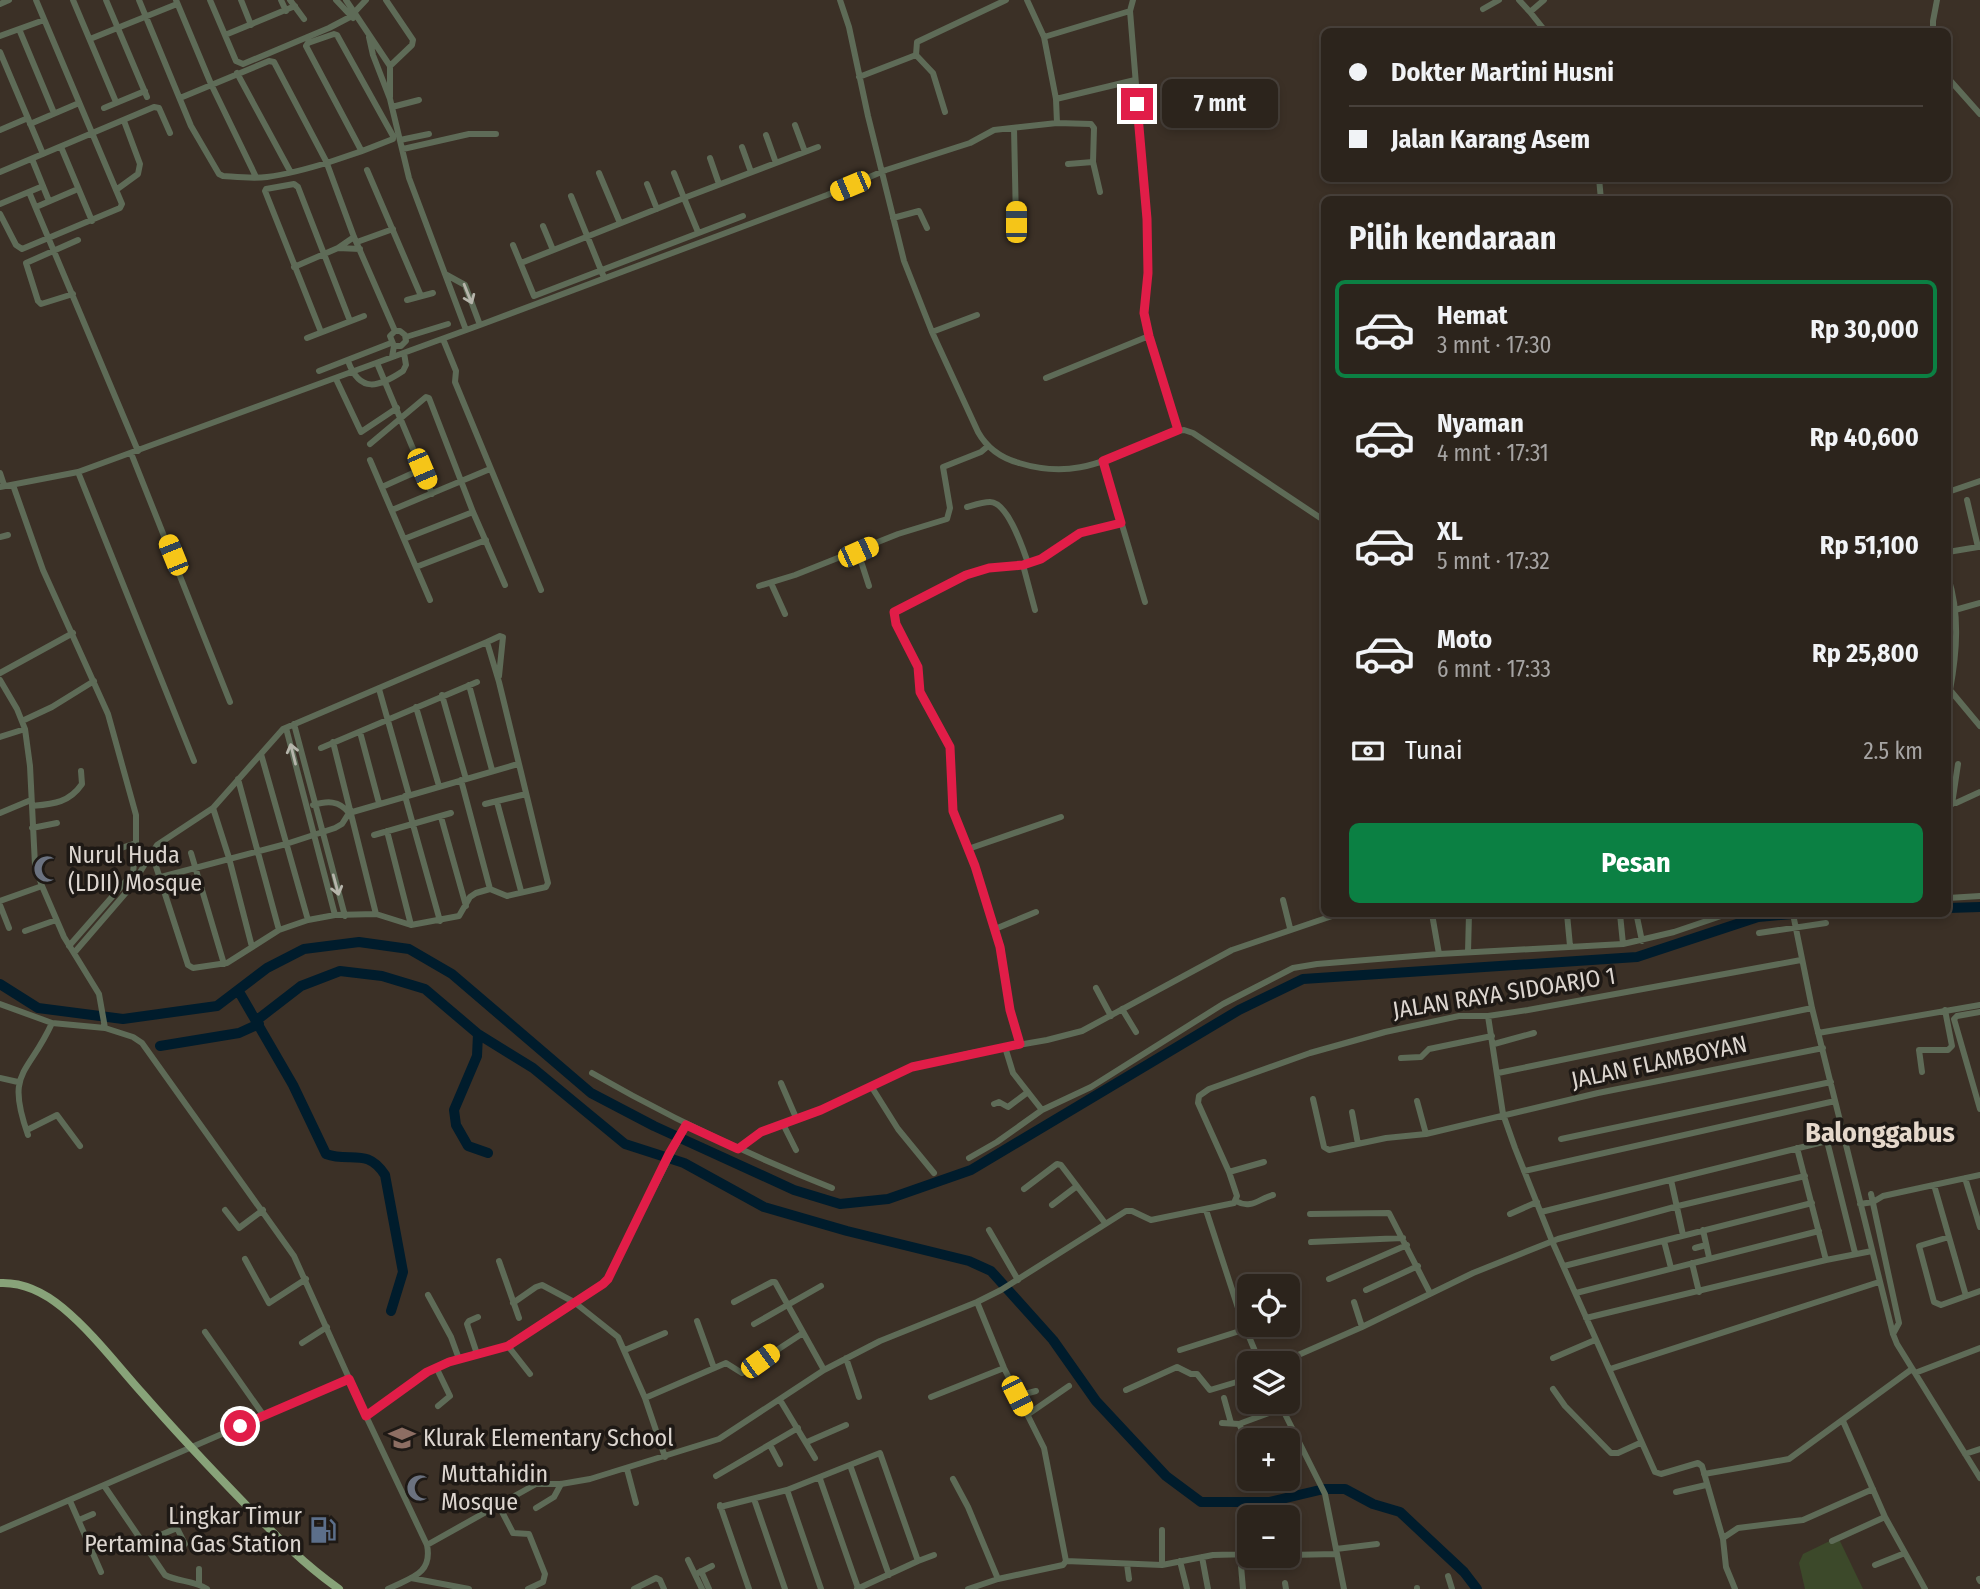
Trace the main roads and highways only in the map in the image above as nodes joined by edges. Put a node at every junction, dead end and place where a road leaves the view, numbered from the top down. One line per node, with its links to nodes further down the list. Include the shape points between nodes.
1 (0, 1283): 2 (main road, via 32,1289 62,1308 277,1538)
2 (339, 1589)

